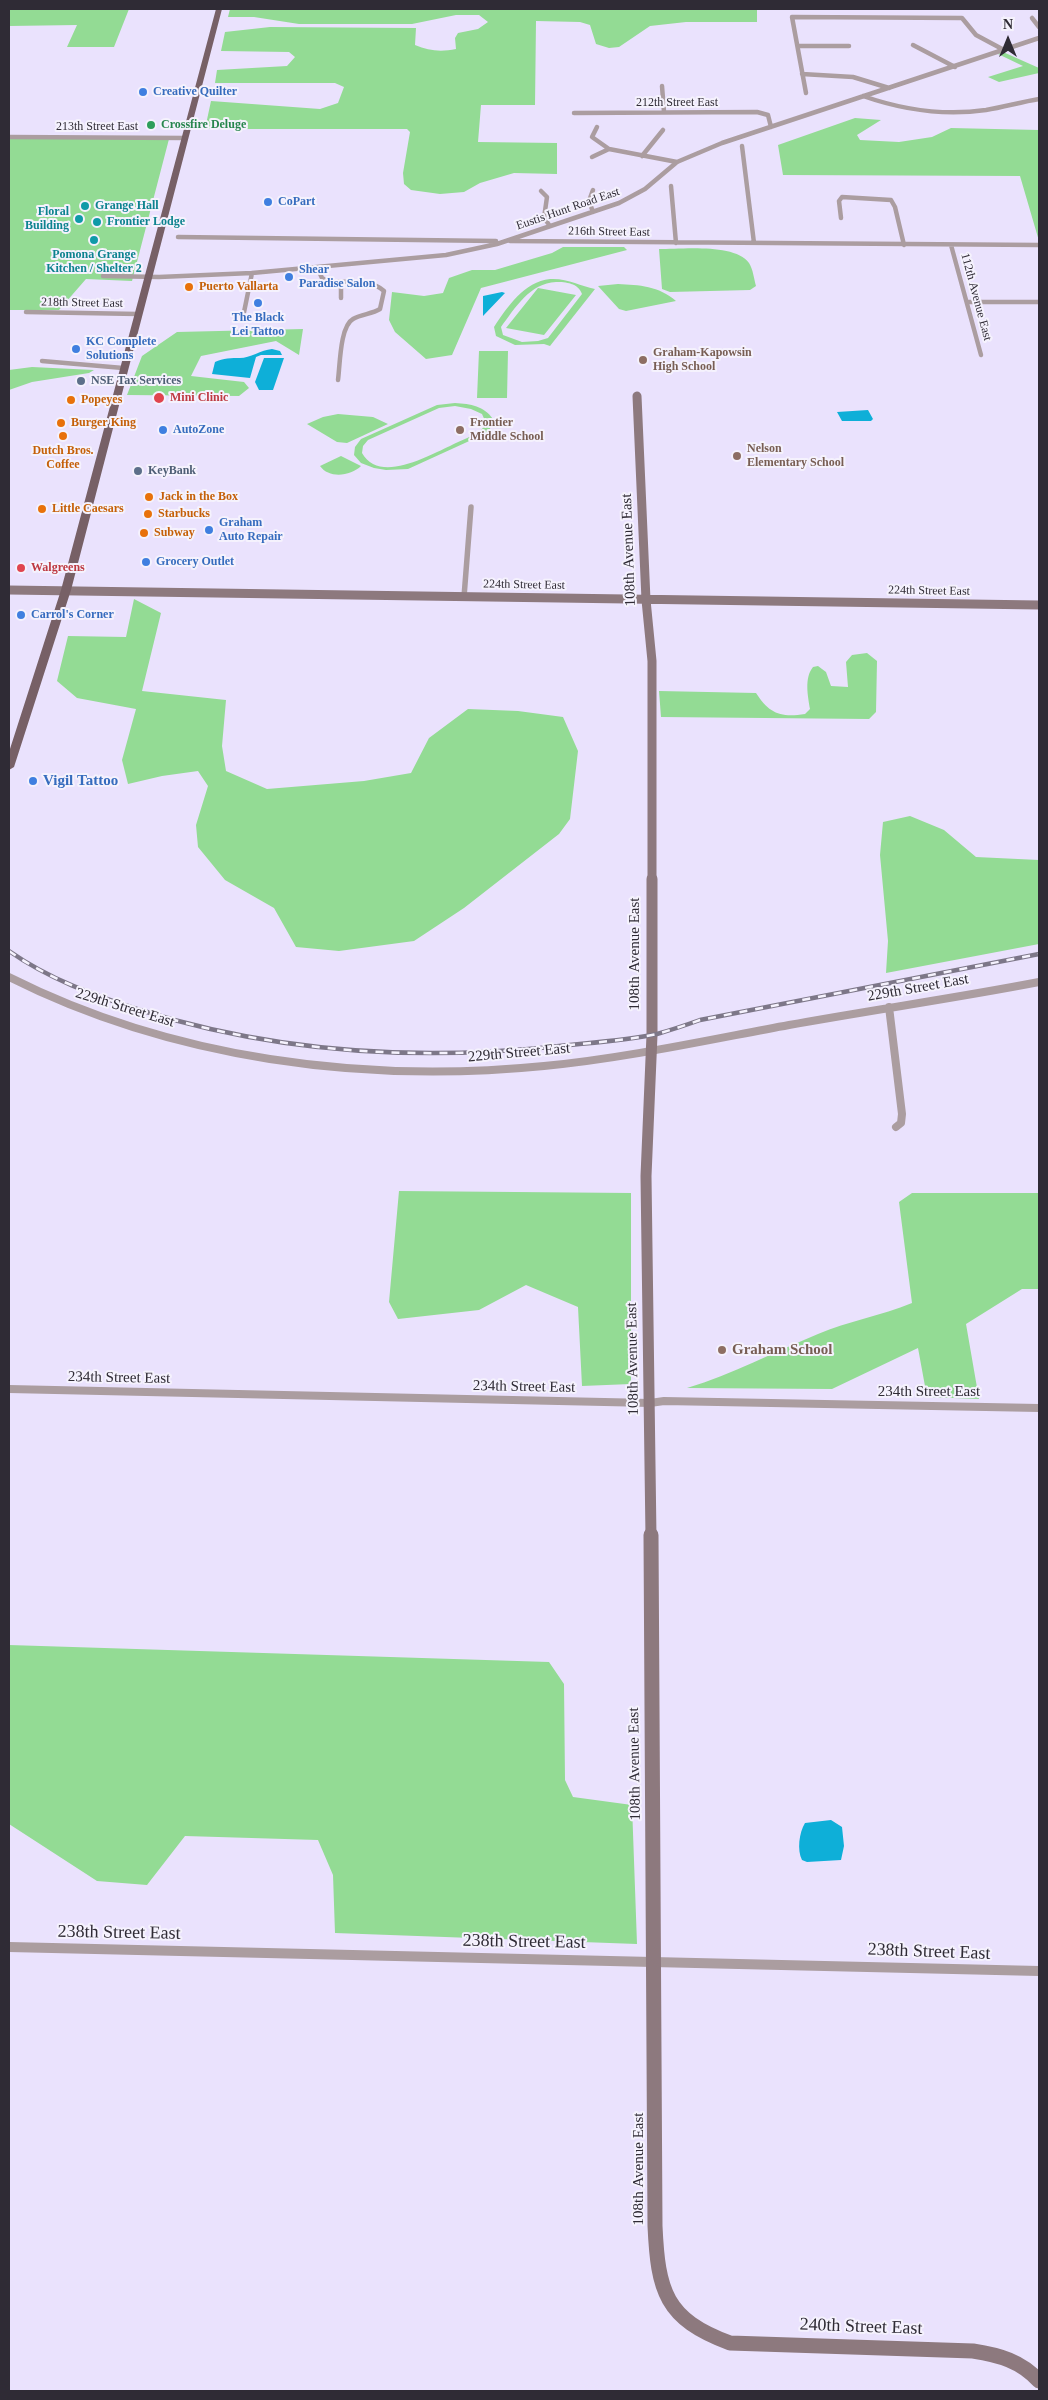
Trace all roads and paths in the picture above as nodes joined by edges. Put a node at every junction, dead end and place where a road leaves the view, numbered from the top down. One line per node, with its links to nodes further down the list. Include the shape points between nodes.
1 (219, 9): 22 (main road)
2 (1032, 18): 3 (street)
3 (1039, 27)
4 (1039, 38): 8 (street, Eustis Hunt Road East)
5 (913, 45): 9 (street)
6 (798, 46): 7 (street); 8 (street, via 792,17 962,18 976,35); 10 (street)
7 (849, 46)
8 (1004, 50): 9 (street, Eustis Hunt Road East)
9 (955, 67): 12 (street, Eustis Hunt Road East)
10 (802, 74): 12 (street, via 853,77); 13 (street)
11 (662, 86): 16 (street)
12 (889, 88): 14 (street, Eustis Hunt Road East)
13 (806, 93)
14 (863, 96): 15 (street, via 895,107 947,112 984,110); 19 (street, Eustis Hunt Road East)
15 (1039, 99)
16 (664, 112): 17 (street, 212th Street East); 19 (street, 212th Street East, via 757,112 768,115)
17 (574, 113)
18 (597, 127): 24 (street, via 592,137)
19 (772, 127): 27 (street, Eustis Hunt Road East)
20 (664, 130): 25 (street)
21 (9, 136): 22 (street, 213th Street East)
22 (184, 138): 44 (main road)
23 (742, 146): 37 (street)
24 (609, 149): 25 (street); 26 (street)
25 (642, 156): 27 (street)
26 (592, 157)
27 (677, 162): 31 (street, Eustis Hunt Road East, via 637,194)
28 (671, 186): 36 (street, via 674,190 672,209)
29 (593, 190): 31 (street, via 589,201)
30 (541, 192): 33 (street, via 547,197 544,218)
31 (593, 212): 33 (street, Eustis Hunt Road East)
32 (842, 218): 38 (street, via 839,201 842,197 891,200 896,207)
33 (550, 226): 35 (street, Eustis Hunt Road East)
34 (178, 237): 35 (street, 216th Street East)
35 (504, 241): 36 (street, 216th Street East); 41 (street, Eustis Hunt Road East, via 446,255)
36 (676, 243): 37 (street, 216th Street East)
37 (754, 243): 38 (street, 216th Street East)
38 (904, 245): 39 (street, 216th Street East)
39 (952, 245): 40 (street, 216th Street East); 47 (street, 112th Avenue East)
40 (1039, 245)
41 (317, 267): 42 (street, Eustis Hunt Road East); 45 (street, via 322,278)
42 (252, 273): 44 (street, Eustis Hunt Road East); 51 (street)
43 (104, 276): 44 (street, Eustis Hunt Road East)
44 (148, 277): 50 (main road)
45 (340, 283): 46 (street); 55 (street, via 377,285 384,291 384,298 380,310 347,324)
46 (341, 298)
47 (967, 302): 48 (street); 52 (street, 112th Avenue East)
48 (1039, 302)
49 (26, 312): 50 (street, 218th Street East)
50 (138, 314): 54 (main road)
51 (243, 317)
52 (981, 355)
53 (42, 361): 54 (street)
54 (123, 368): 59 (main road)
55 (338, 380)
56 (637, 396): 61 (street, 108th Avenue East)
57 (471, 507): 60 (street)
58 (9, 590): 59 (street, 224th Street East)
59 (66, 590): 60 (street, 224th Street East); 63 (main road)
60 (464, 597): 61 (street, 224th Street East)
61 (646, 600): 62 (street, 224th Street East); 67 (street, 108th Avenue East, via 652,696)
62 (1039, 605)
63 (9, 768)
64 (9, 977): 67 (street, 229th Street East, via 70,1006 177,1038 228,1051 313,1064 465,1072 543,1066)
65 (1039, 982): 66 (street, 229th Street East)
66 (889, 1007): 67 (street, 229th Street East); 68 (street, via 902,1114 901,1123)
67 (650, 1050): 70 (street, 108th Avenue East, via 646,1176)
68 (896, 1127)
69 (9, 1389): 70 (street, 234th Street East)
70 (650, 1403): 71 (street, 234th Street East); 73 (street, 108th Avenue East)
71 (1039, 1408)
72 (9, 1947): 73 (street, 238th Street East)
73 (654, 1961): 74 (street, 238th Street East); 75 (street, 108th Avenue East, via 656,2246 666,2297)
74 (1039, 1971)
75 (679, 2318): 76 (street, 240th Street East, via 708,2337 730,2343 991,2354 1020,2364)
76 (1039, 2381)

